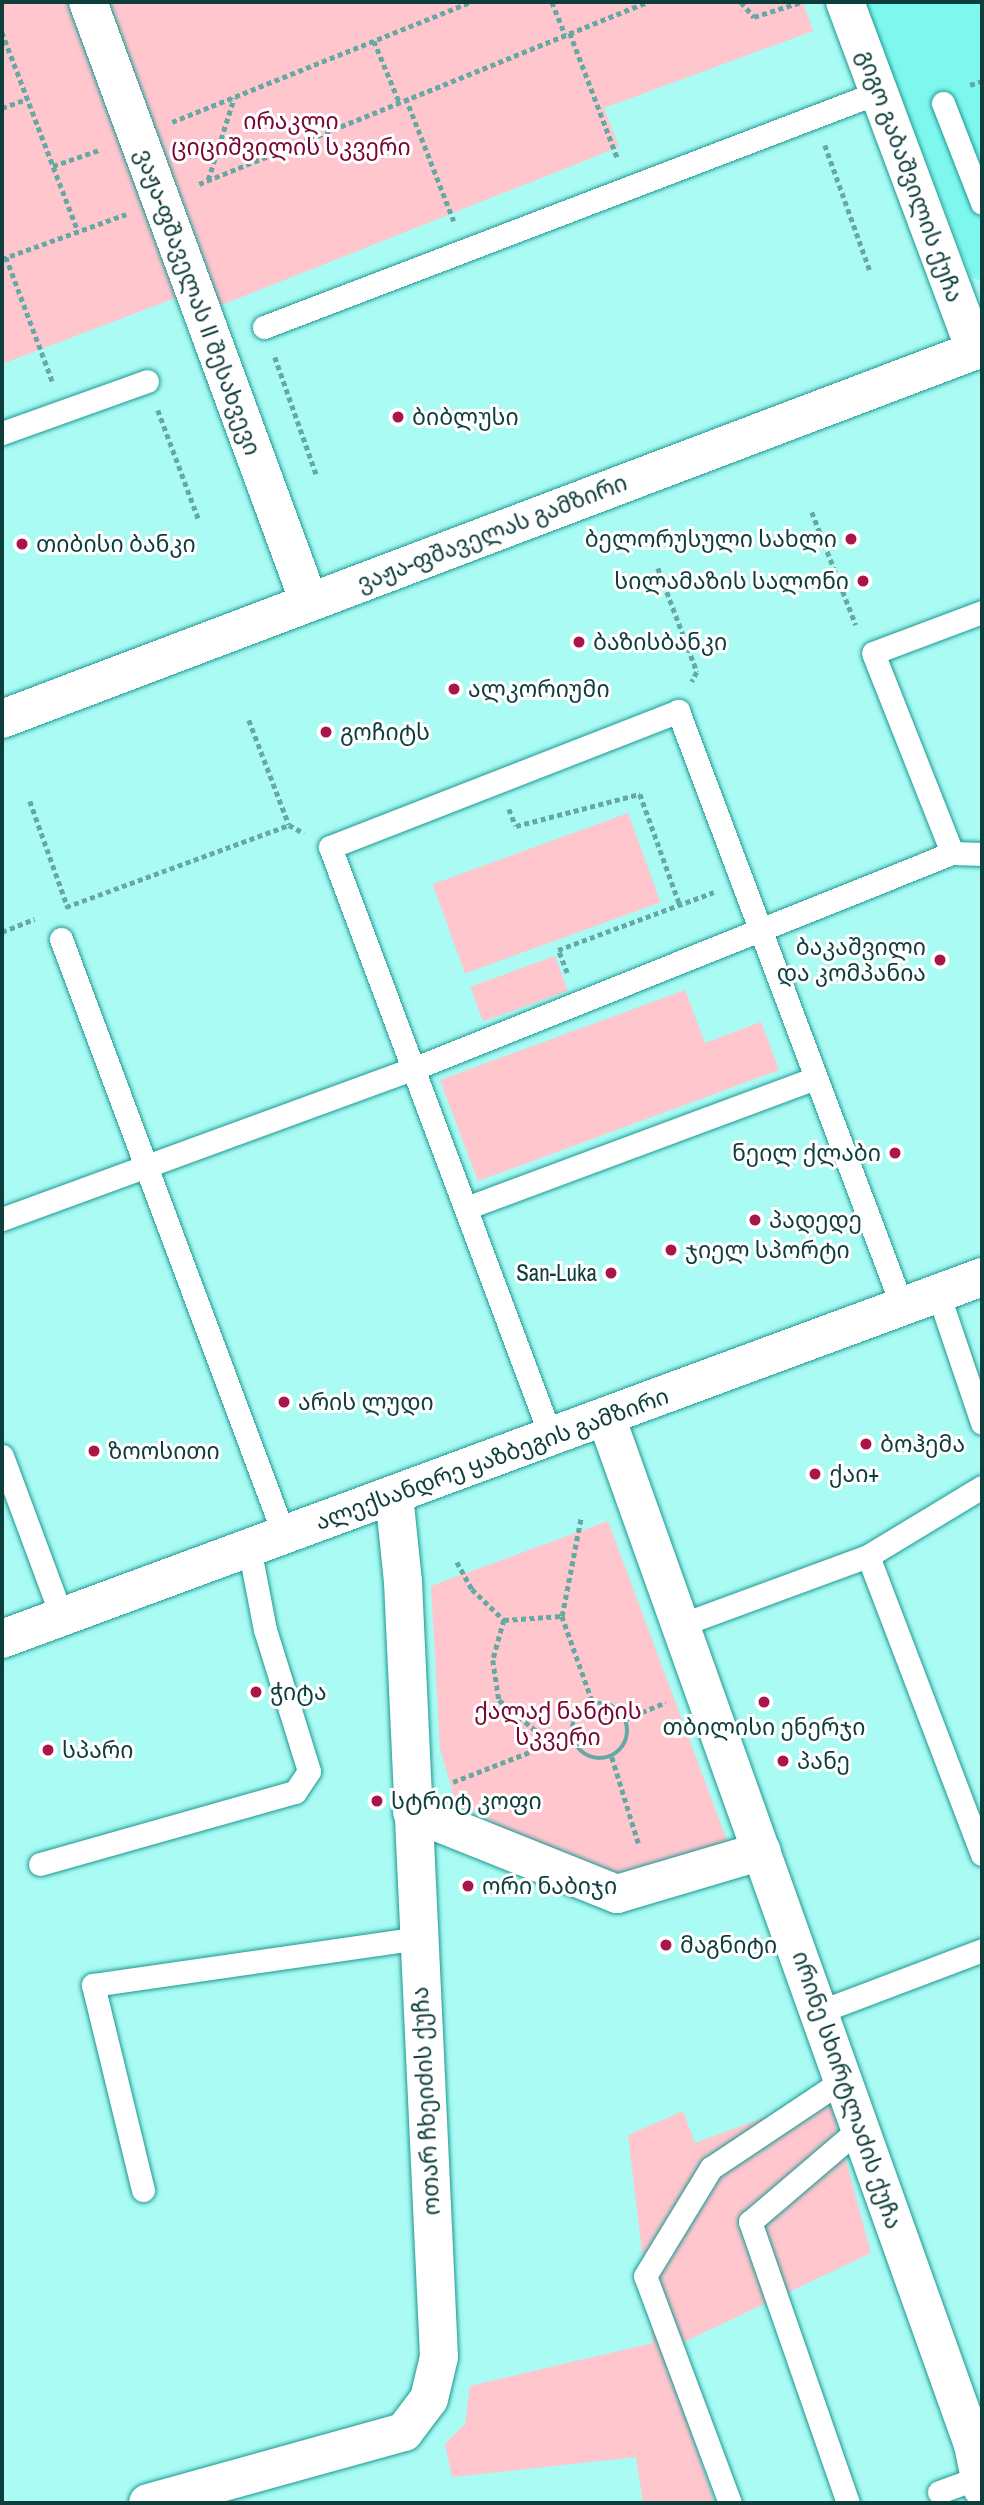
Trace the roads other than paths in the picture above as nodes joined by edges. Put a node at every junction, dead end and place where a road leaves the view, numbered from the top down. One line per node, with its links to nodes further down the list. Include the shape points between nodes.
1 (88, 2): 10 (street, ვაჟა-ფშაველას II შესახვევი)
2 (845, 2): 3 (street, გიგო გაბაშვილის ქუჩა)
3 (879, 92): 6 (lane); 7 (street, გიგო გაბაშვილის ქუჩა)
4 (943, 103): 5 (lane)
5 (982, 203)
6 (264, 327)
7 (979, 349): 10 (street, ვაჟა-ფშაველას გამზირი)
8 (147, 381): 9 (lane)
9 (2, 433)
10 (309, 603): 12 (street, ვაჟა-ფშაველას გამზირი)
11 (982, 612): 13 (lane, via 873,653)
12 (2, 719)
13 (953, 853): 14 (lane); 15 (lane)
14 (982, 854)
15 (759, 933): 17 (lane); 17 (lane, via 678,711 330,846); 18 (lane)
16 (61, 939): 19 (lane)
17 (413, 1069): 19 (lane); 20 (lane)
18 (815, 1078): 20 (lane); 24 (lane)
19 (145, 1165): 21 (lane); 31 (lane)
20 (466, 1208): 27 (lane)
21 (2, 1219)
22 (982, 1277): 23 (street, ალექსანდრე ყაზბეგის გამზირი)
23 (938, 1293): 24 (street, ალექსანდრე ყაზბეგის გამზირი); 26 (lane)
24 (902, 1306): 25 (street, ალექსანდრე ყაზბეგის გამზირი)
25 (606, 1417): 27 (street, ალექსანდრე ყაზბეგის გამზირი); 34 (street, ირინე სხირტლაძის ქუჩა)
26 (982, 1423)
27 (551, 1437): 30 (street, ალექსანდრე ყაზბეგის გამზირი)
28 (2, 1456): 33 (lane)
29 (982, 1487): 32 (lane)
30 (394, 1495): 31 (street, ალექსანდრე ყაზბეგის გამზირი); 36 (street, ოთარ ჩხეიძის ქუჩა)
31 (267, 1541): 33 (street, ალექსანდრე ყაზბეგის გამზირი); 39 (lane, via 265,1630 309,1771 295,1792)
32 (868, 1556): 34 (lane); 38 (lane)
33 (62, 1617): 35 (street, ალექსანდრე ყაზბეგის გამზირი)
34 (683, 1624): 37 (street, ირინე სხირტლაძის ქუჩა)
35 (2, 1639)
36 (412, 1812): 37 (street, via 617,1894); 40 (street, ოთარ ჩხეიძის ქუჩა)
37 (762, 1851): 42 (street, ირინე სხირტლაძის ქუჩა)
38 (982, 1854)
39 (40, 1864)
40 (418, 1938): 45 (lane, via 93,1985); 48 (street, ოთარ ჩხეიძის ქუჩა, via 439,2357 429,2399 404,2432)
41 (982, 1950): 42 (lane)
42 (819, 2011): 43 (street, ირინე სხირტლაძის ქუჩა)
43 (843, 2080): 44 (street, ირინე სხირტლაძის ქუჩა); 50 (lane, via 711,2168 645,2276)
44 (860, 2128): 46 (street, ირინე სხირტლაძის ქუჩა); 51 (lane, via 750,2222)
45 (143, 2190)
46 (979, 2463): 47 (lane)
47 (939, 2492)
48 (224, 2493): 49 (street, ოთარ ჩხეიძის ქუჩა)
49 (148, 2503)
50 (730, 2503)
51 (848, 2503)

